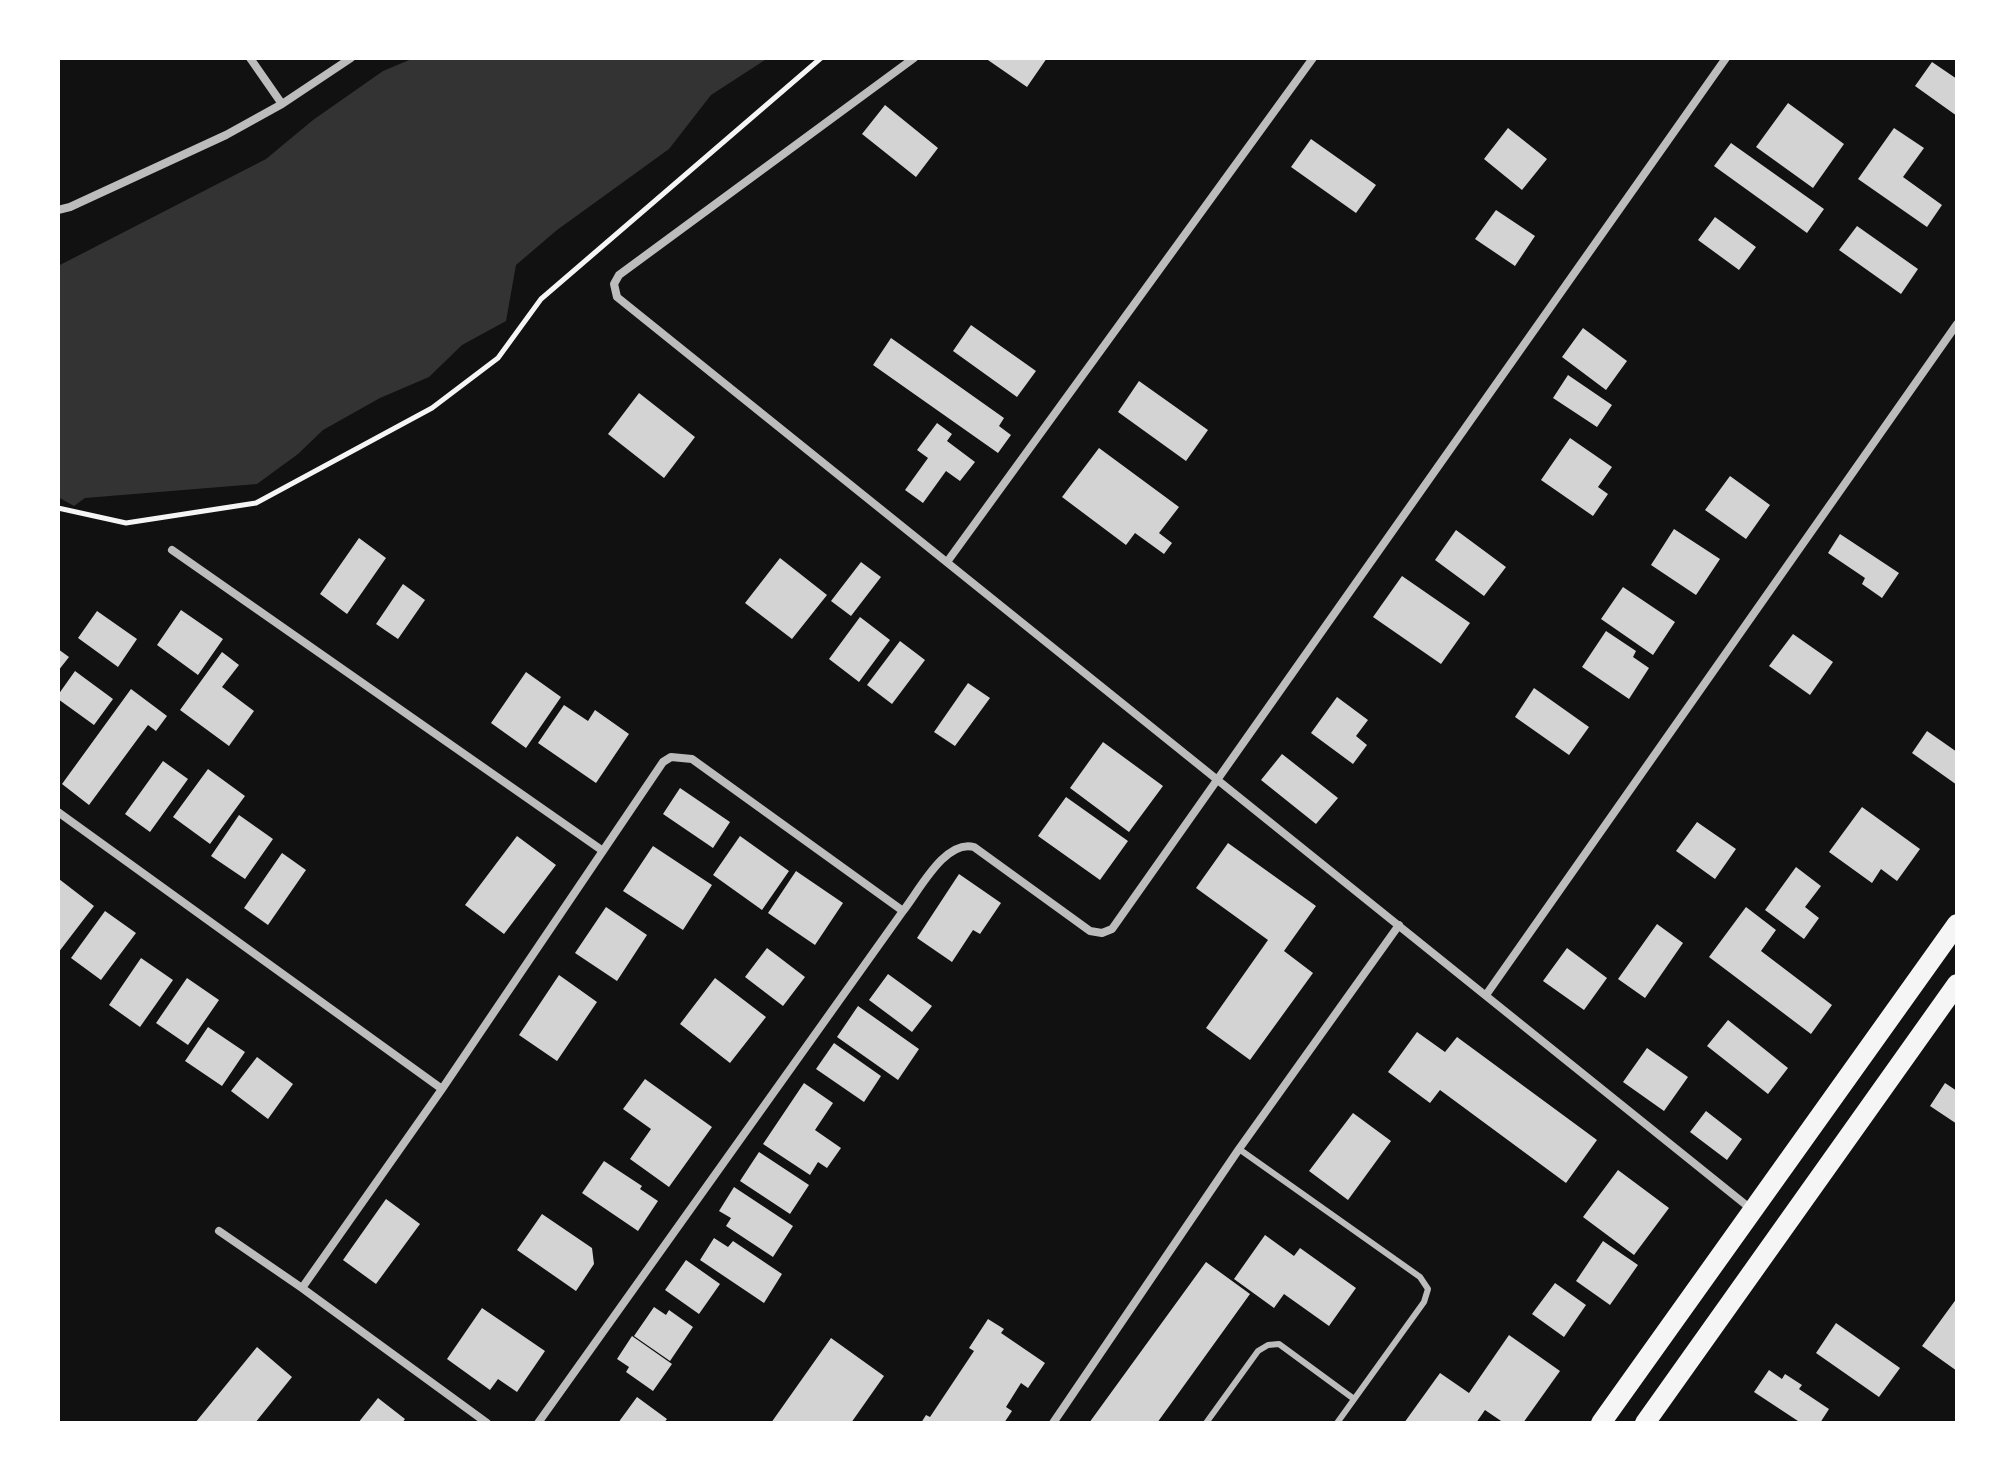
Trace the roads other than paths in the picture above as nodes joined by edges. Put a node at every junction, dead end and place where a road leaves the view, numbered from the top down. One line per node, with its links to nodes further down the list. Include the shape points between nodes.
1 (250, 58): 6 (street)
2 (351, 58): 6 (street)
3 (914, 58): 10 (street, via 619,275 614,284 617,297)
4 (1313, 58): 10 (street)
5 (1726, 58): 11 (street)
6 (282, 104): 7 (street, via 226,135)
7 (58, 210)
8 (1957, 324): 18 (street)
9 (172, 550): 13 (street)
10 (947, 562): 11 (street)
11 (1218, 780): 14 (street, via 1112,929 1090,931 967,845 946,854); 16 (street)
12 (58, 812): 19 (street)
13 (603, 851): 14 (street, via 657,769 671,757 682,756); 19 (street)
14 (903, 911): 26 (street)
15 (1957, 924): 21 (main road)
16 (1399, 925): 18 (street); 20 (street)
17 (1957, 984): 31 (main road)
18 (1486, 995): 21 (street)
19 (442, 1089): 23 (street)
20 (1239, 1149): 24 (lane, via 1420,1277 1428,1289); 27 (street)
21 (1752, 1210): 30 (main road)
22 (219, 1231): 23 (street)
23 (302, 1288): 25 (street)
24 (1354, 1399): 28 (lane, via 1279,1344 1268,1345 1258,1351); 29 (lane)
25 (487, 1423)
26 (538, 1423)
27 (1053, 1423)
28 (1206, 1423)
29 (1337, 1423)
30 (1601, 1423)
31 (1645, 1423)

